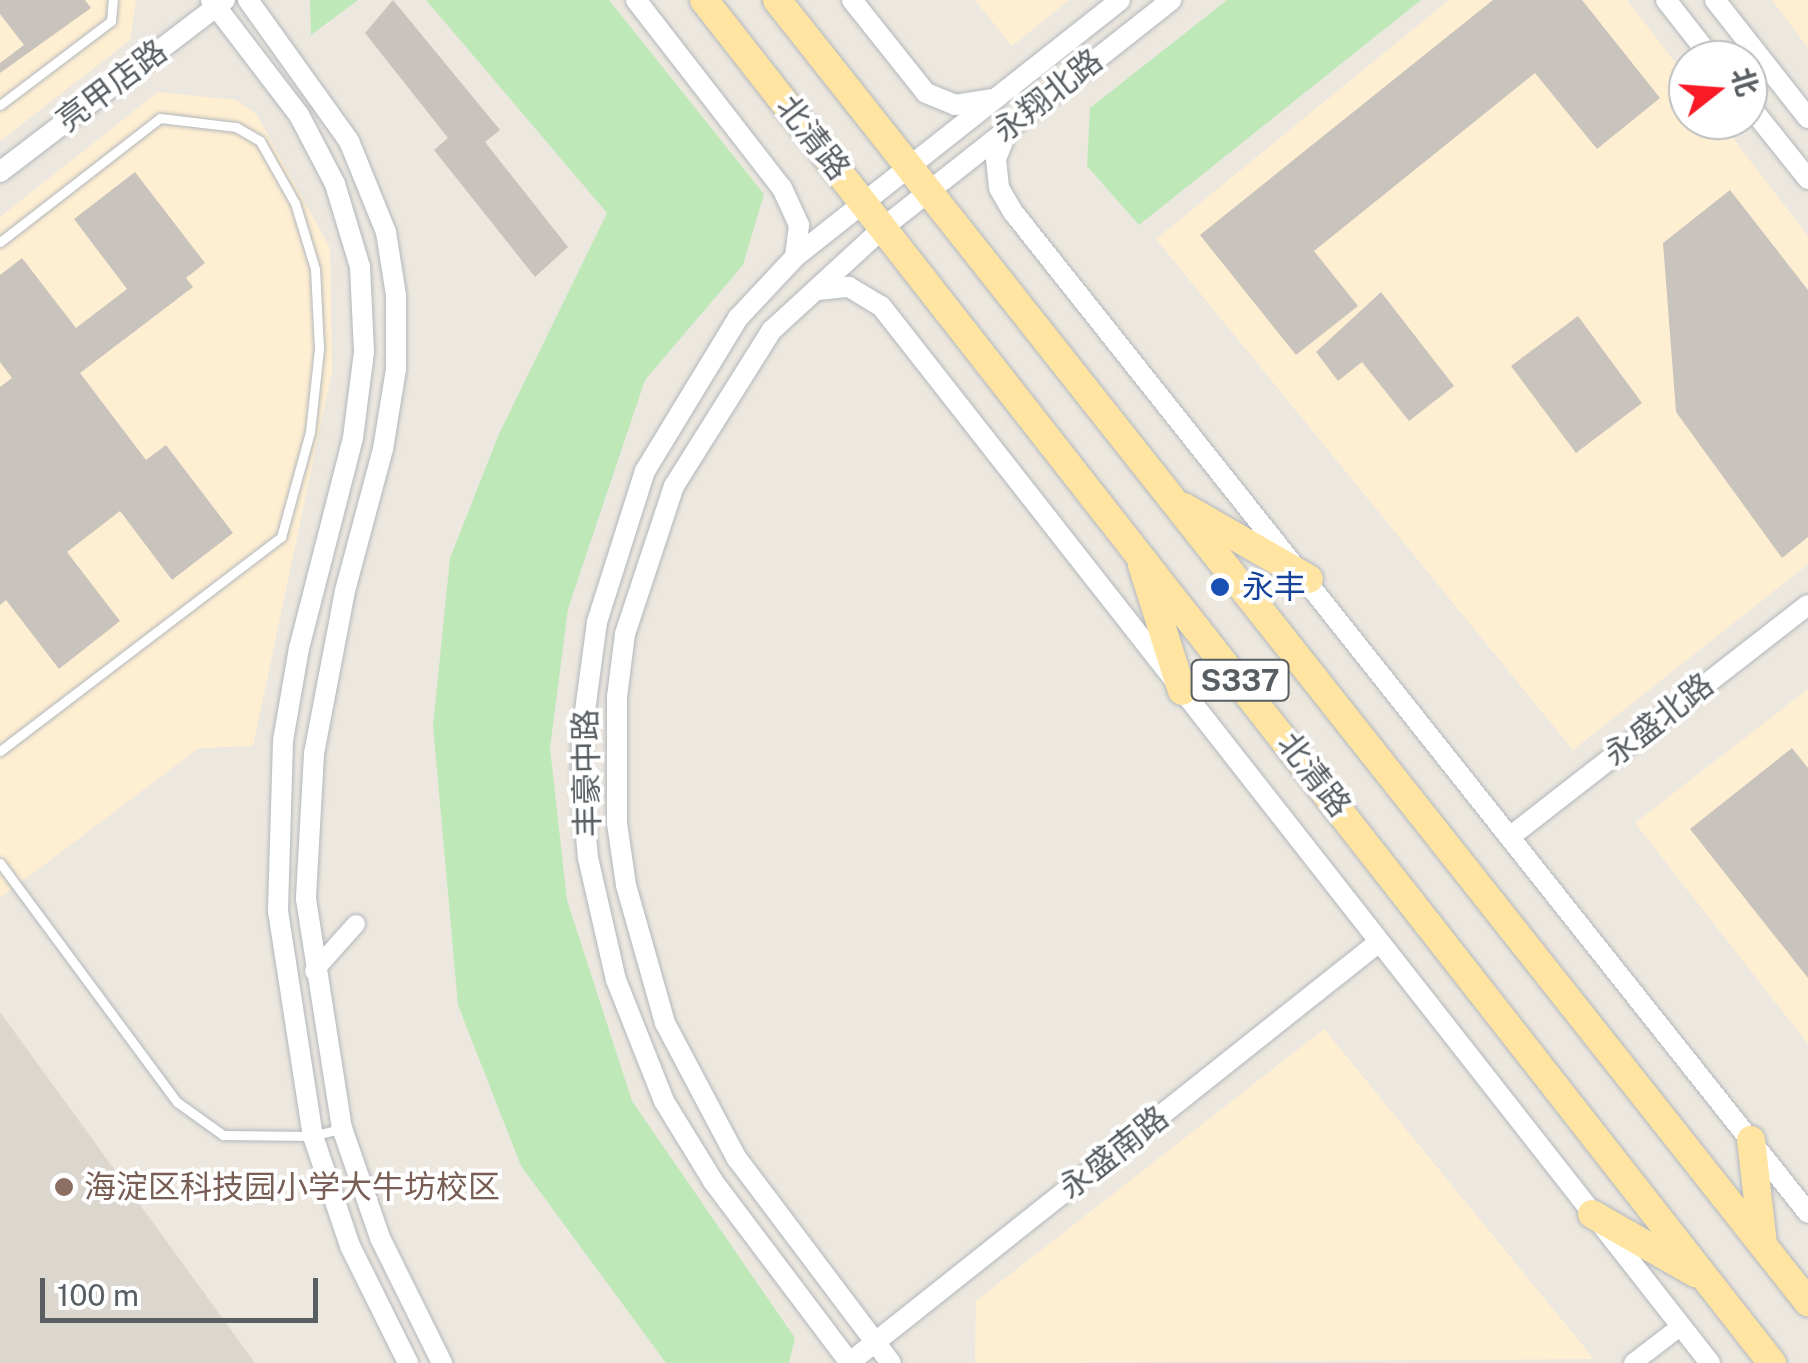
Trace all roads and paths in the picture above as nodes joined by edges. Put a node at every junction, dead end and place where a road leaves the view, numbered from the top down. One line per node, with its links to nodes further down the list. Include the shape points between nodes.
1 (113, 0): 14 (lane, via 111,21)
2 (248, 0): 37 (street, via 349,141 386,232 396,295 396,369 383,448 344,591 314,754 306,898)
3 (636, 0): 25 (street, 北清路, via 782,188 799,225)
4 (704, 0): 22 (main road, 北清路 / S337)
5 (777, 0): 18 (main road, 北清路 / S337)
6 (852, 0): 13 (street, via 926,92 954,105)
7 (1120, 0): 13 (street, 永翔北路)
8 (1171, 0): 16 (street, 永翔北路)
9 (1666, 0): 12 (street)
10 (1715, 0): 15 (street)
11 (218, 2): 19 (street, 亮甲店路); 39 (street, via 298,115 335,184 360,267 364,352 353,438 299,648 277,827 286,986)
12 (1698, 40)
13 (994, 98): 18 (street, 永翔北路)
14 (0, 105)
15 (1808, 118)
16 (1010, 125): 21 (street, 永翔北路); 29 (street, via 996,159 999,188 1013,212)
17 (1768, 129): 20 (street)
18 (905, 167): 21 (main road, 北清路 / S337); 22 (street, 永翔北路)
19 (0, 172)
20 (1808, 180)
21 (926, 193): 23 (street, 永翔北路); 27 (main road, 北清路 / S337)
22 (863, 200): 23 (main road, 北清路 / S337); 25 (street, 丰豪中路)
23 (884, 226): 26 (street, 丰豪中路); 28 (main road, 北清路 / S337)
24 (0, 242): 32 (lane, via 160,118 236,128 260,140 295,203 315,269 320,349 310,432 281,537)
25 (794, 257): 50 (street, 丰豪中路, via 705,365 632,502 608,572 587,674 582,792 600,921 636,1038 664,1101 713,1181)
26 (818, 290): 31 (street, 北清路, via 849,287 880,306); 47 (street, 丰豪中路, via 772,330 738,376 688,459 654,536 625,634 617,697 617,823 645,959 696,1090 737,1159)
27 (1170, 499): 29 (main road); 43 (main road, 北清路 / S337)
28 (1138, 550): 31 (main road); 44 (main road, 北清路 / S337)
29 (1308, 579): 33 (street)
30 (1808, 605): 33 (street, 永盛北路)
31 (1182, 691): 36 (street, 北清路)
32 (0, 752)
33 (1511, 836): 40 (street)
34 (0, 864): 39 (lane, via 177,1102 223,1135)
35 (356, 924): 37 (street)
36 (1379, 942): 42 (street, 北清路); 47 (street, 永盛南路)
37 (314, 971): 38 (street)
38 (342, 1128): 39 (lane); 49 (street, via 380,1238)
39 (313, 1136): 48 (street, via 350,1246)
40 (1751, 1140): 41 (street); 43 (main road)
41 (1808, 1213)
42 (1592, 1214): 44 (main road); 46 (street, 北清路)
43 (1763, 1246): 45 (main road, 北清路 / S337)
44 (1708, 1280): 54 (main road, 北清路 / S337)
45 (1808, 1302)
46 (1681, 1326): 52 (street); 53 (street, 北清路)
47 (874, 1343): 50 (street, 永盛南路); 51 (street, 丰豪中路)
48 (408, 1363)
49 (442, 1363)
50 (849, 1363)
51 (891, 1363)
52 (1633, 1363)
53 (1710, 1363)
54 (1772, 1363)

